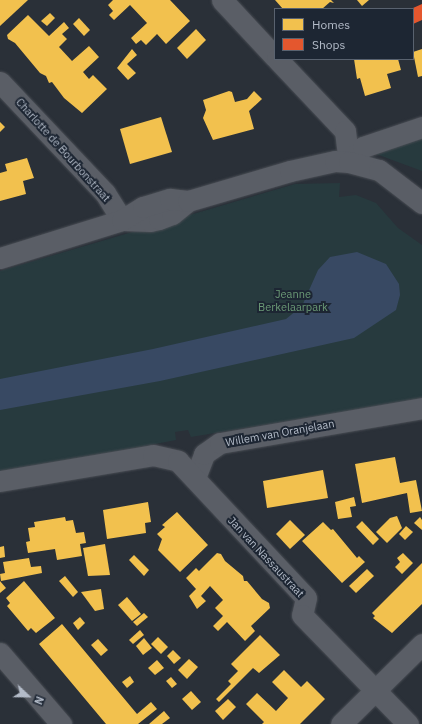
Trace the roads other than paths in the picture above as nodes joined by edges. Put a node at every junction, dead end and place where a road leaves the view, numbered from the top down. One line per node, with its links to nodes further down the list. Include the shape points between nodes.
1 (222, 0): 2 (street)
2 (274, 55)
3 (278, 60): 6 (street, via 345,131)
4 (0, 82): 8 (street, Charlotte de Bourbonstraat, via 105,193)
5 (422, 127): 6 (street, via 368,145)
6 (349, 162): 7 (street, via 379,170); 8 (street, via 320,163 188,201 172,214 154,220)
7 (421, 202)
8 (122, 220): 9 (street)
9 (0, 258)
10 (422, 408): 11 (street, Willem van Oranjelaan, via 220,443 204,454)
11 (195, 478): 12 (street, via 178,461 153,455); 15 (street, Jan van Nassaustraat, via 306,598 302,615)
12 (0, 481)
13 (422, 644): 15 (street)
14 (0, 653): 16 (street)
15 (376, 690): 17 (street); 18 (street, Jan van Nassaustraat)
16 (61, 724)
17 (341, 724)
18 (408, 724)

